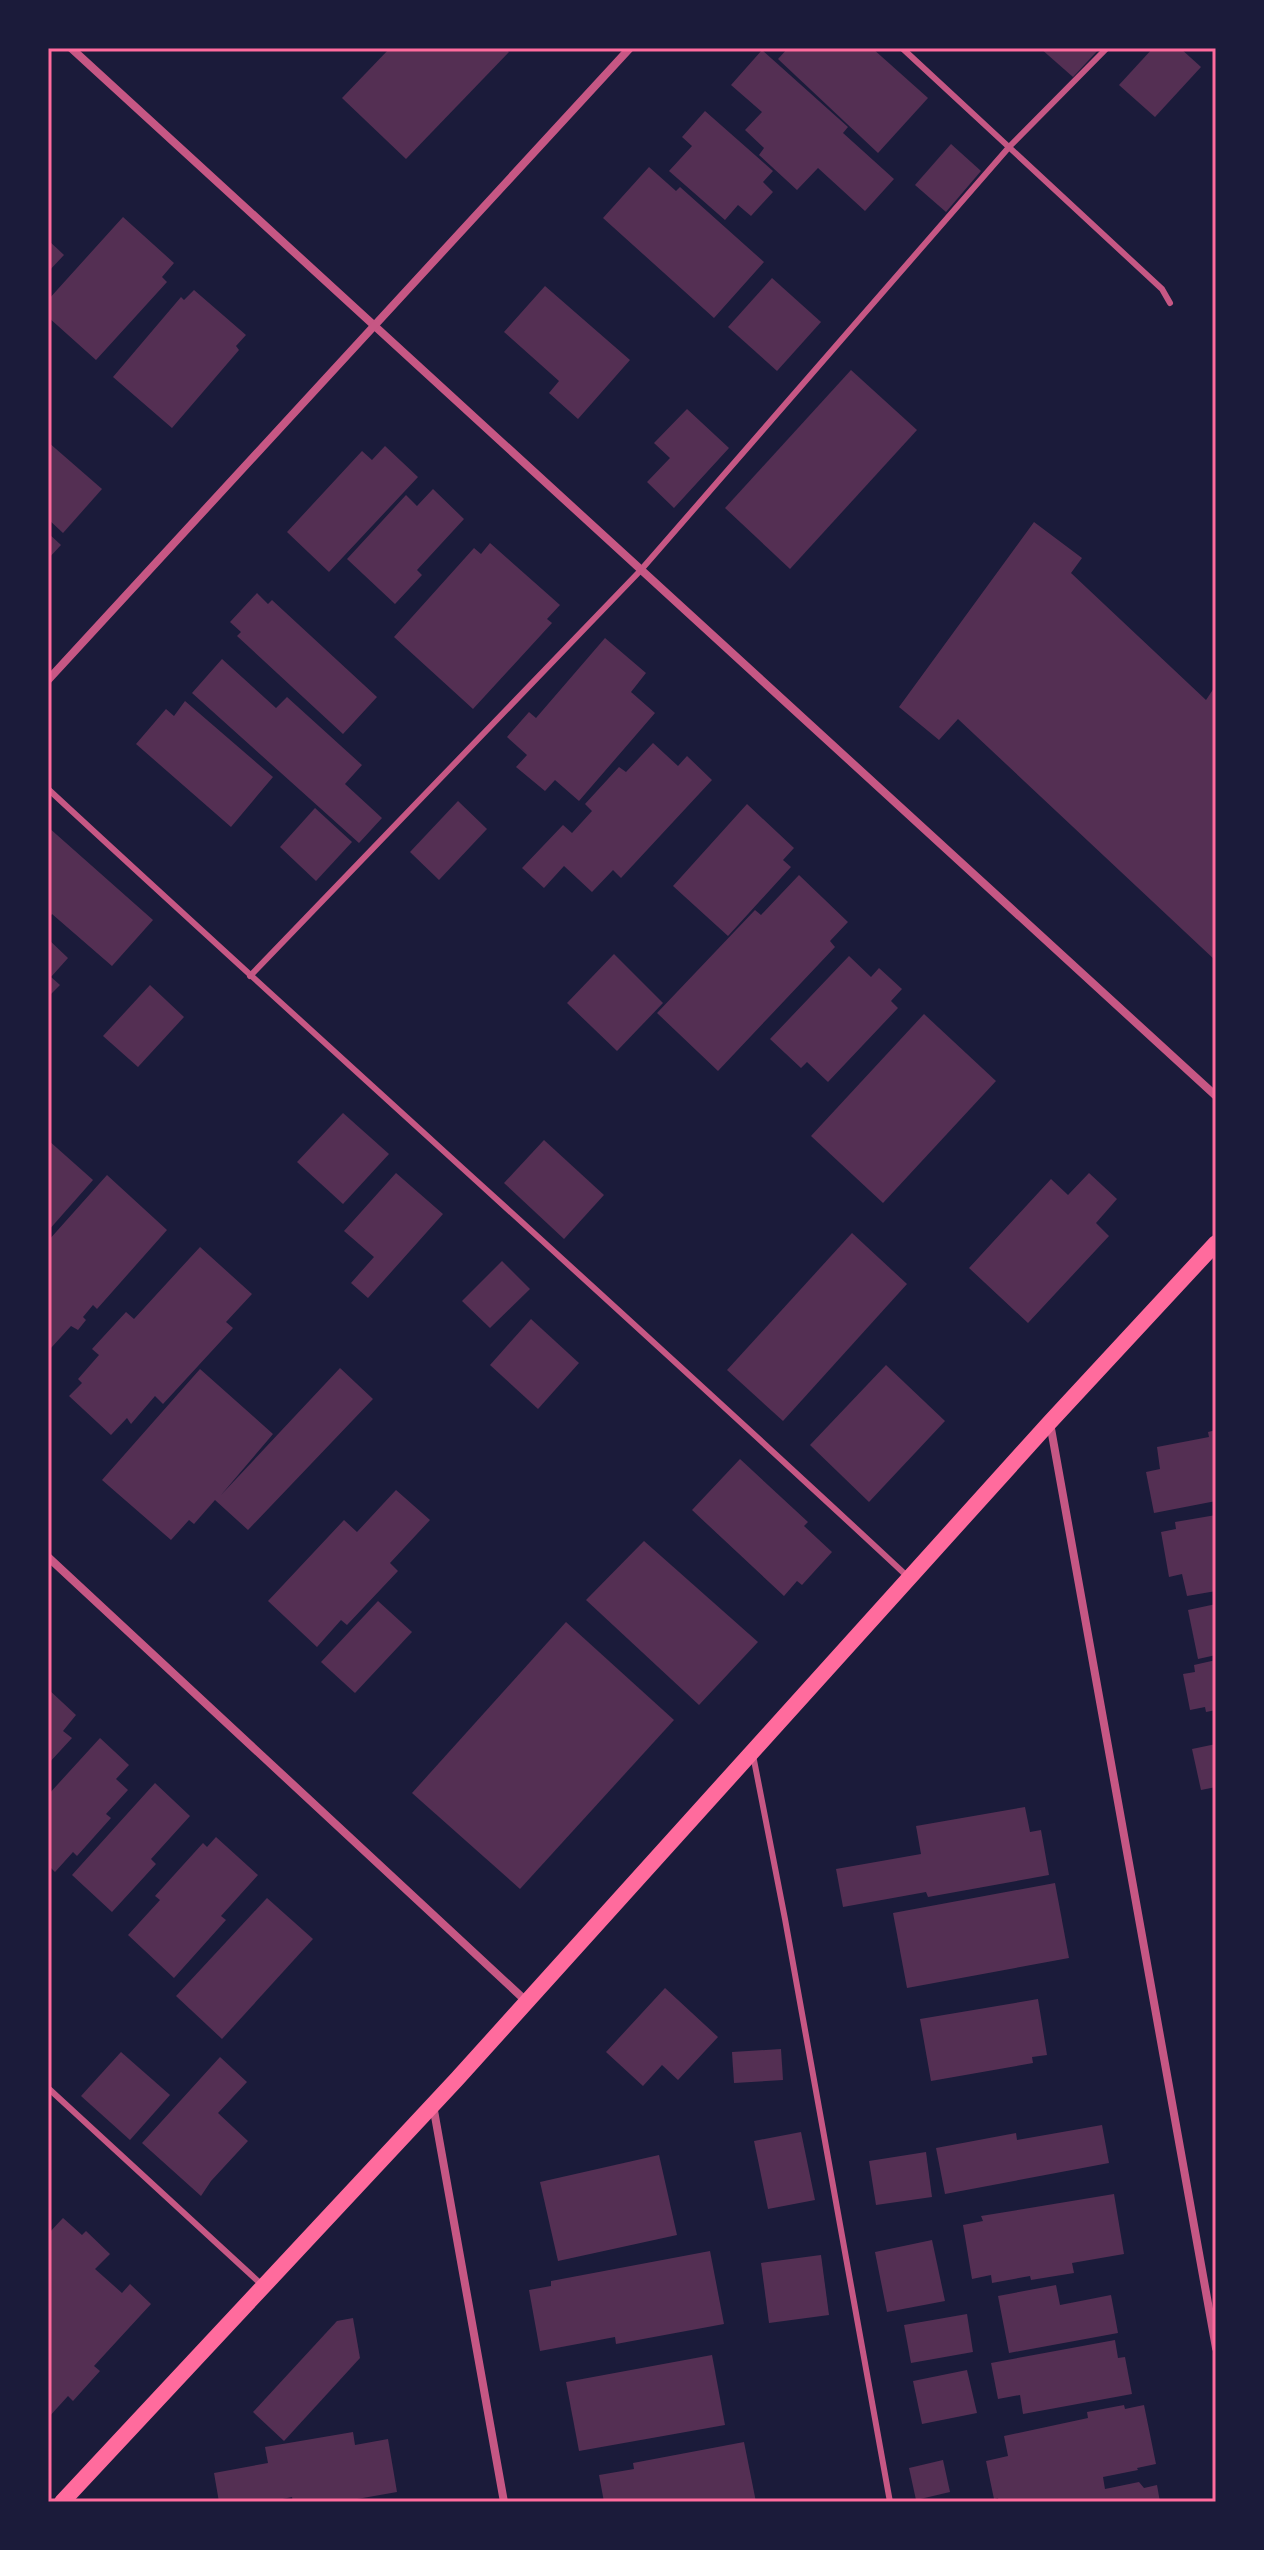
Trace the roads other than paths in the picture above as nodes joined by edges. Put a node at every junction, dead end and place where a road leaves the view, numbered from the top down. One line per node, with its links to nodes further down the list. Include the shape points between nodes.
1 (71, 48): 7 (street)
2 (630, 48): 7 (street)
3 (902, 48): 5 (lane)
4 (1107, 48): 5 (lane)
5 (1010, 146): 6 (lane, via 1162,289); 8 (lane)
6 (1170, 303)
7 (374, 326): 8 (street); 9 (street)
8 (640, 571): 11 (lane); 12 (street)
9 (48, 680)
10 (48, 789): 11 (lane)
11 (250, 976): 16 (lane)
12 (1216, 1096)
13 (1216, 1243): 14 (main road)
14 (1050, 1422): 16 (main road); 22 (street)
15 (48, 1557): 18 (street)
16 (909, 1578): 17 (main road)
17 (752, 1752): 18 (main road); 25 (lane)
18 (527, 2002): 20 (main road)
19 (48, 2088): 21 (lane)
20 (433, 2105): 21 (main road); 24 (street)
21 (264, 2287): 23 (main road)
22 (1216, 2348)
23 (62, 2502)
24 (504, 2502)
25 (890, 2502)

